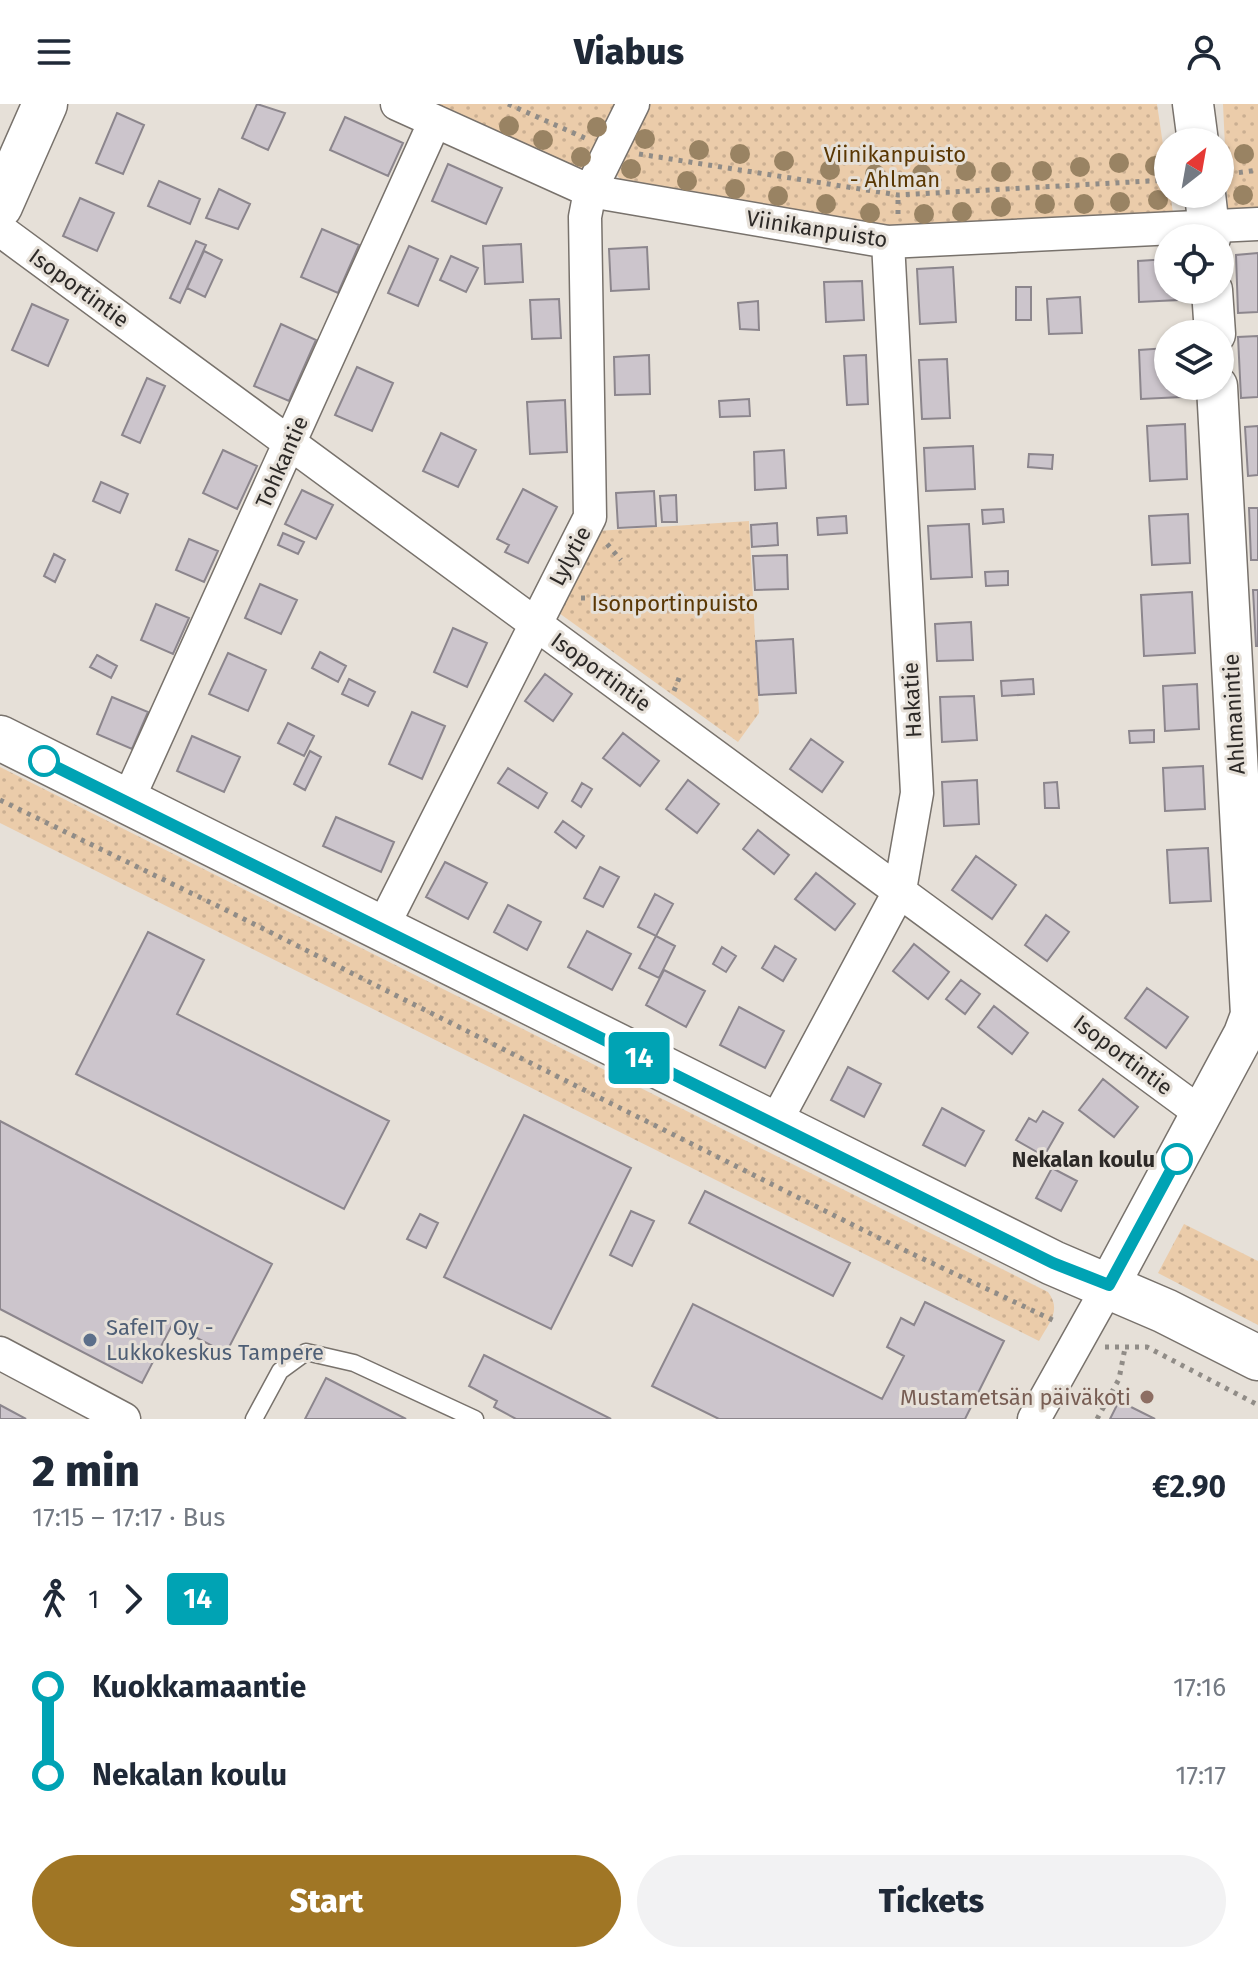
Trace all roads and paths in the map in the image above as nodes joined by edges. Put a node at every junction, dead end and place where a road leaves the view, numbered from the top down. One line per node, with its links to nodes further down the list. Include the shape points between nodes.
1 (45, 104): 13 (main road)
2 (397, 104): 6 (street, Viinikanpuisto)
3 (508, 104): 8 (path)
4 (633, 104): 8 (street, Lylytie)
5 (1193, 104): 7 (street)
6 (435, 121): 12 (street, Viinikanpuisto); 19 (street, Tohkantie)
7 (1196, 128)
8 (612, 149): 11 (path, via 898,195); 12 (street, Lylytie)
9 (1258, 170): 10 (path)
10 (1234, 173)
11 (1154, 181)
12 (590, 191): 17 (street, Viinikanpuisto); 20 (street, Lylytie, via 585,217 590,517)
13 (0, 206)
14 (1208, 220): 15 (street, Viinikanpuisto); 17 (street, Viinikanpuisto)
15 (1258, 224)
16 (0, 230): 19 (street, Isoportintie)
17 (888, 242): 24 (street, Hakatie, via 917,793)
18 (1218, 400): 26 (street, Ahlmanintie)
19 (292, 442): 20 (street, Isoportintie); 23 (street, Tohkantie)
20 (534, 624): 24 (street, Isoportintie); 25 (street, Lylytie)
21 (0, 738): 23 (main road)
22 (0, 800): 30 (path)
23 (127, 802): 25 (main road)
24 (900, 890): 27 (street, Isoportintie); 28 (street, Hakatie)
25 (381, 930): 28 (main road)
26 (1253, 963): 27 (street, Ahlmanintie, via 1249,1022)
27 (1202, 1114): 29 (street, Ahlmanintie)
28 (774, 1125): 29 (main road, via 1053,1263)
29 (1109, 1285): 30 (street, Ahlmanintie); 33 (main road)
30 (1079, 1334): 31 (path, via 1102,1347); 38 (street, Ahlmanintie)
31 (1125, 1348): 34 (path, via 1147,1347); 39 (path, via 1119,1379)
32 (0, 1353): 35 (street)
33 (1258, 1358)
34 (1258, 1405)
35 (124, 1419)
36 (254, 1419): 37 (lane, via 280,1371 306,1352 354,1363)
37 (475, 1419)
38 (1034, 1419)
39 (1097, 1419)

